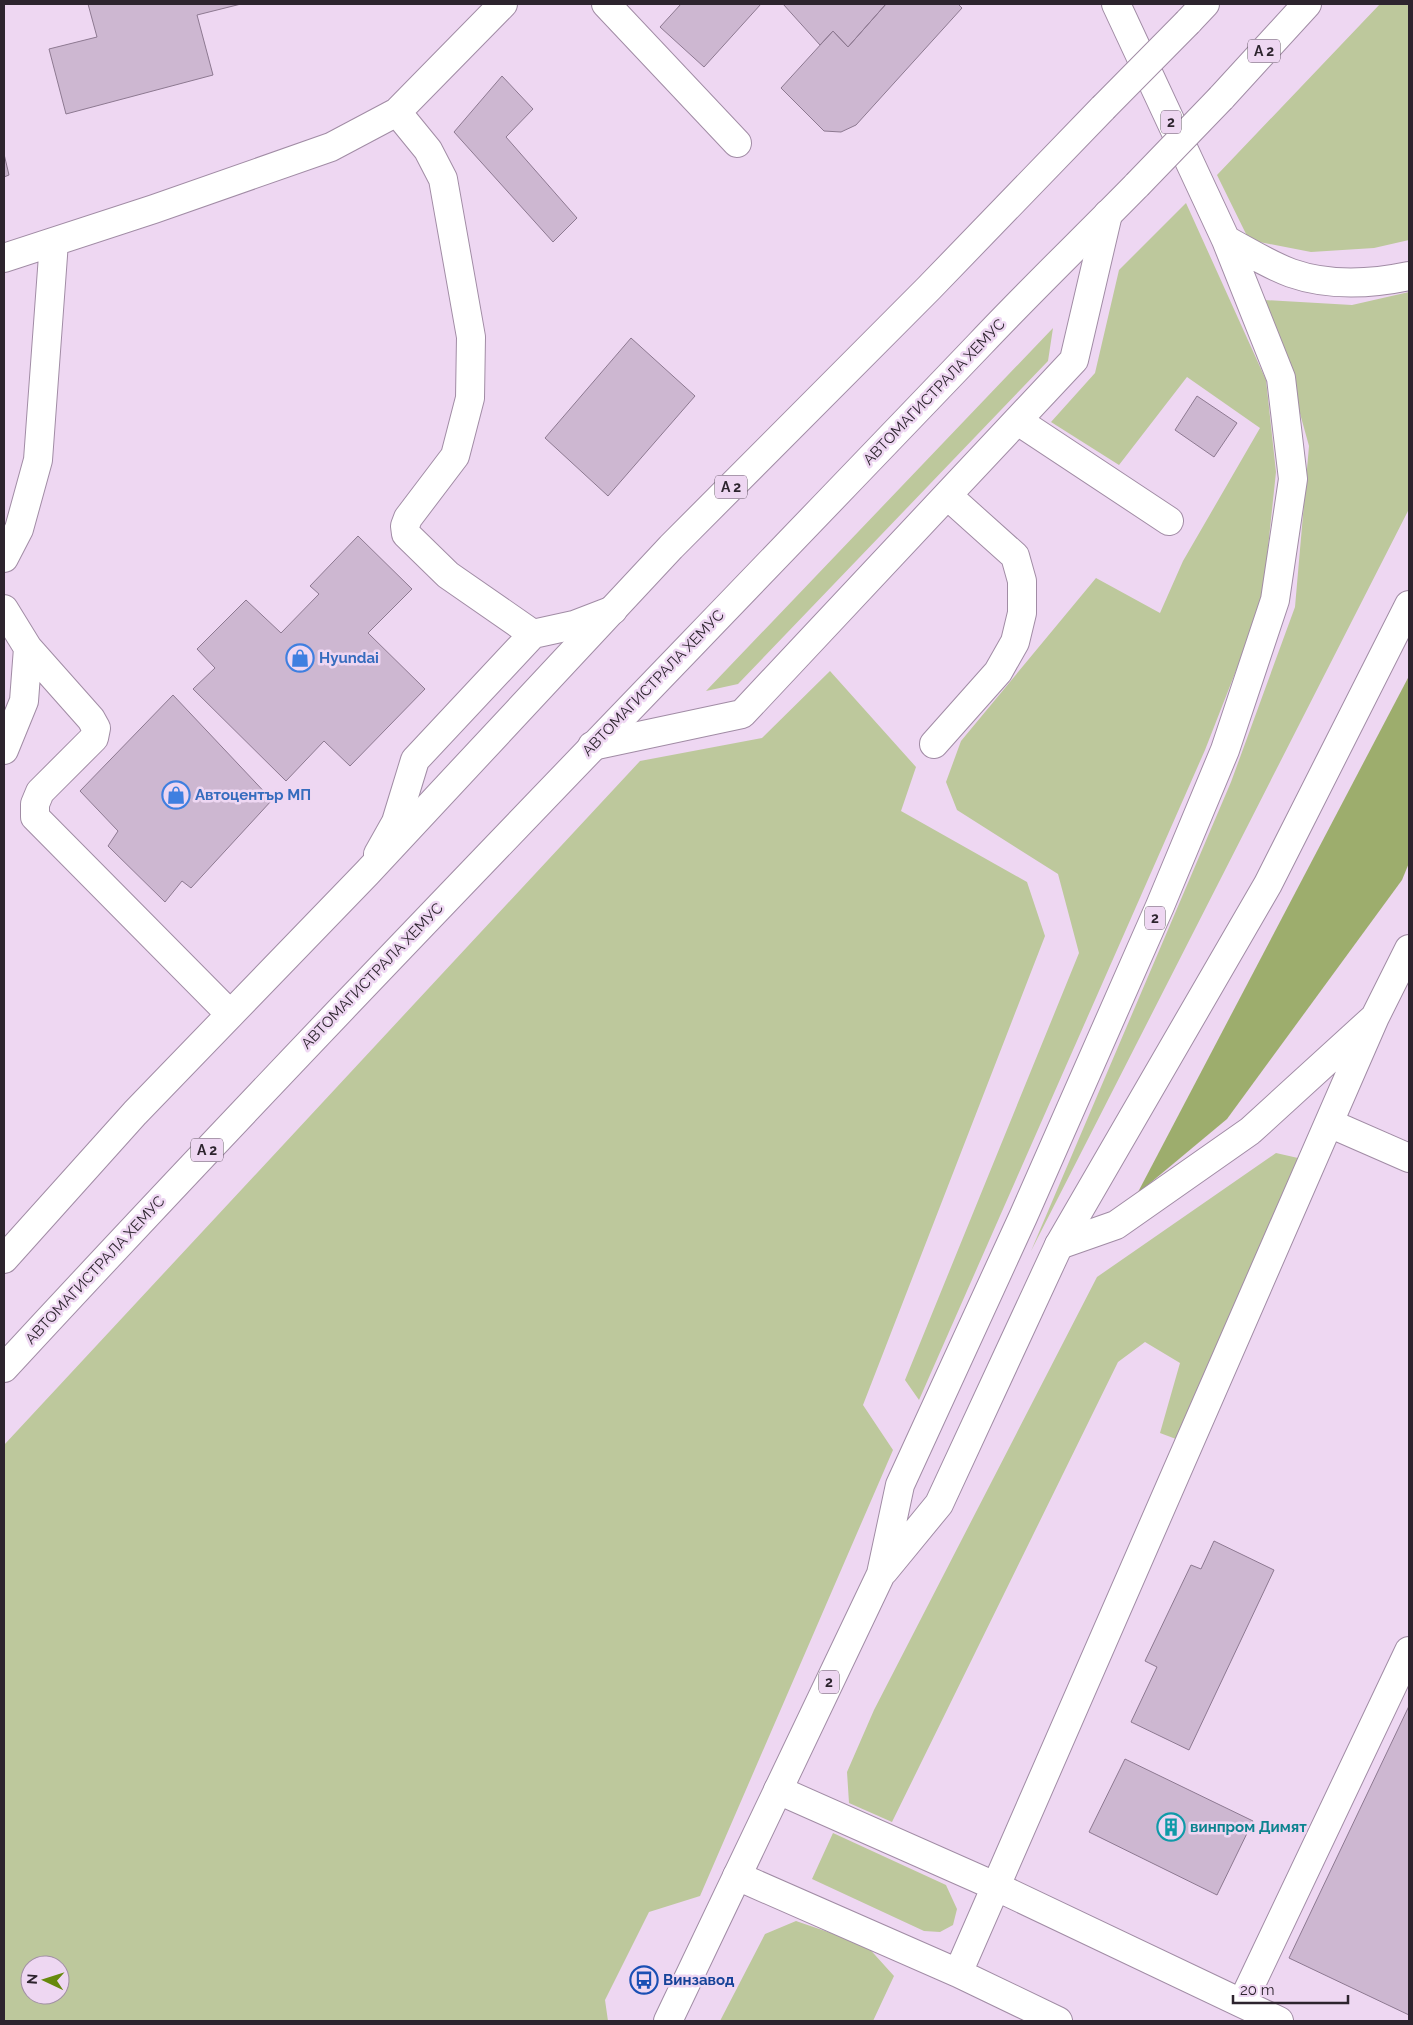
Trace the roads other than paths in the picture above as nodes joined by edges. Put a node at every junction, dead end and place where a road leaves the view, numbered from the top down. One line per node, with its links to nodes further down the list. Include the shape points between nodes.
1 (503, 4): 6 (main road)
2 (606, 4): 7 (main road)
3 (1116, 4): 9 (main road, 2)
4 (1307, 4): 8 (main road, АВТОМАГИСТРАЛА ХЕМУС / A 2, bridge)
5 (1196, 13): 19 (main road, A 2, bridge, via 671,547)
6 (397, 112): 10 (main road, via 331,147); 20 (main road, via 428,150 443,179 471,337 470,398 455,456 408,518 406,534 448,575)
7 (737, 143)
8 (1108, 214): 13 (main road, via 1074,360); 23 (main road, АВТОМАГИСТРАЛА ХЕМУС / A 2)
9 (1226, 240): 12 (main road, via 1290,273 1331,282 1369,282); 34 (main road, 2, via 1281,378 1293,480 1275,600 1224,750 1164,897 900,1485)
10 (54, 242): 11 (main road); 16 (main road, via 38,460 19,529)
11 (4, 258)
12 (1409, 276)
13 (1018, 422): 14 (main road); 15 (main road)
14 (948, 496): 22 (main road, via 1015,556 1022,581 1022,613 1015,642 998,672); 23 (main road, via 742,714)
15 (1169, 521)
16 (4, 558)
17 (1409, 605): 31 (main road, 2, via 1268,884)
18 (4, 609): 21 (main road)
19 (613, 610): 20 (main road, via 574,625); 25 (main road, A 2)
20 (533, 634): 25 (main road, via 415,760 396,822)
21 (28, 648): 24 (main road, via 24,701); 27 (main road, via 96,728 94,738 40,792 35,804 35,817)
22 (934, 744)
23 (592, 746): 33 (main road, АВТОМАГИСТРАЛА ХЕМУС / A 2, via 190,1167)
24 (4, 750)
25 (367, 873): 27 (main road, A 2)
26 (1409, 949): 28 (main road)
27 (230, 1014): 32 (main road, A 2)
28 (1375, 1017): 29 (main road); 31 (main road, via 1250,1131 1116,1225)
29 (1329, 1123): 30 (main road); 38 (main road)
30 (1409, 1158)
31 (1059, 1246): 34 (main road, 2, via 939,1504)
32 (4, 1259)
33 (4, 1368)
34 (881, 1574): 36 (main road, 2)
35 (1409, 1651): 40 (main road)
36 (778, 1790): 37 (main road, 2); 38 (main road)
37 (737, 1876): 39 (main road); 41 (main road, 2)
38 (997, 1887): 39 (main road); 40 (main road)
39 (958, 1973): 42 (main road)
40 (1242, 2003): 43 (main road)
41 (668, 2021)
42 (1058, 2021)
43 (1279, 2021)

